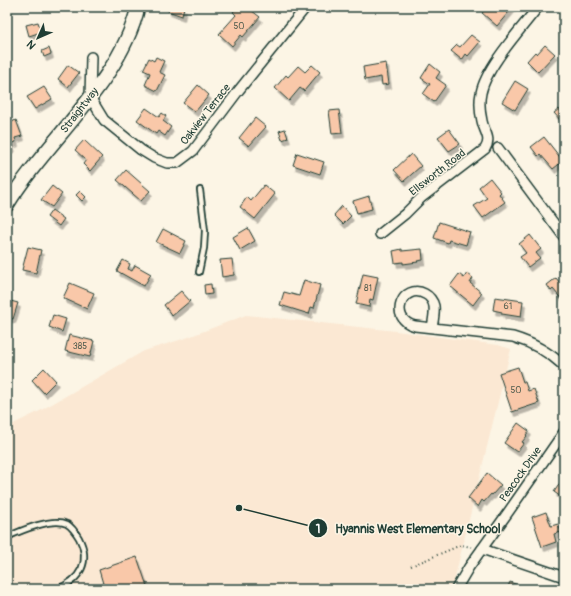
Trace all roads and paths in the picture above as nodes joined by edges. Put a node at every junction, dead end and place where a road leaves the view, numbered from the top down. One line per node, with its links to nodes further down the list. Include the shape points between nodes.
1 (138, 7): 5 (street, Straightway, via 122,47)
2 (306, 7): 5 (street, Oakview Terrace, via 193,151 177,163 162,162 141,150 104,120)
3 (538, 7): 9 (street, Ellsworth Road, via 496,61 482,87 481,120 488,138 482,152 427,193)
4 (91, 57): 5 (street)
5 (90, 97): 8 (street, Straightway, via 40,158)
6 (498, 148): 10 (street)
7 (200, 190): 11 (lane, via 205,230)
8 (7, 205)
9 (380, 234)
10 (564, 237)
11 (199, 272)
12 (432, 328): 12 (street, via 411,325 402,318 401,304 407,295 421,292 430,298 434,309); 13 (street, via 513,337 546,352)
13 (564, 366)
14 (564, 432): 16 (street, Peacock Drive)
15 (7, 536): 19 (lane, via 50,523 66,524 76,532 84,548 85,561 80,573 67,585)
16 (482, 549): 17 (path, via 461,545); 18 (street); 20 (street, Peacock Drive)
17 (411, 566)
18 (564, 577)
19 (57, 589)
20 (456, 589)

